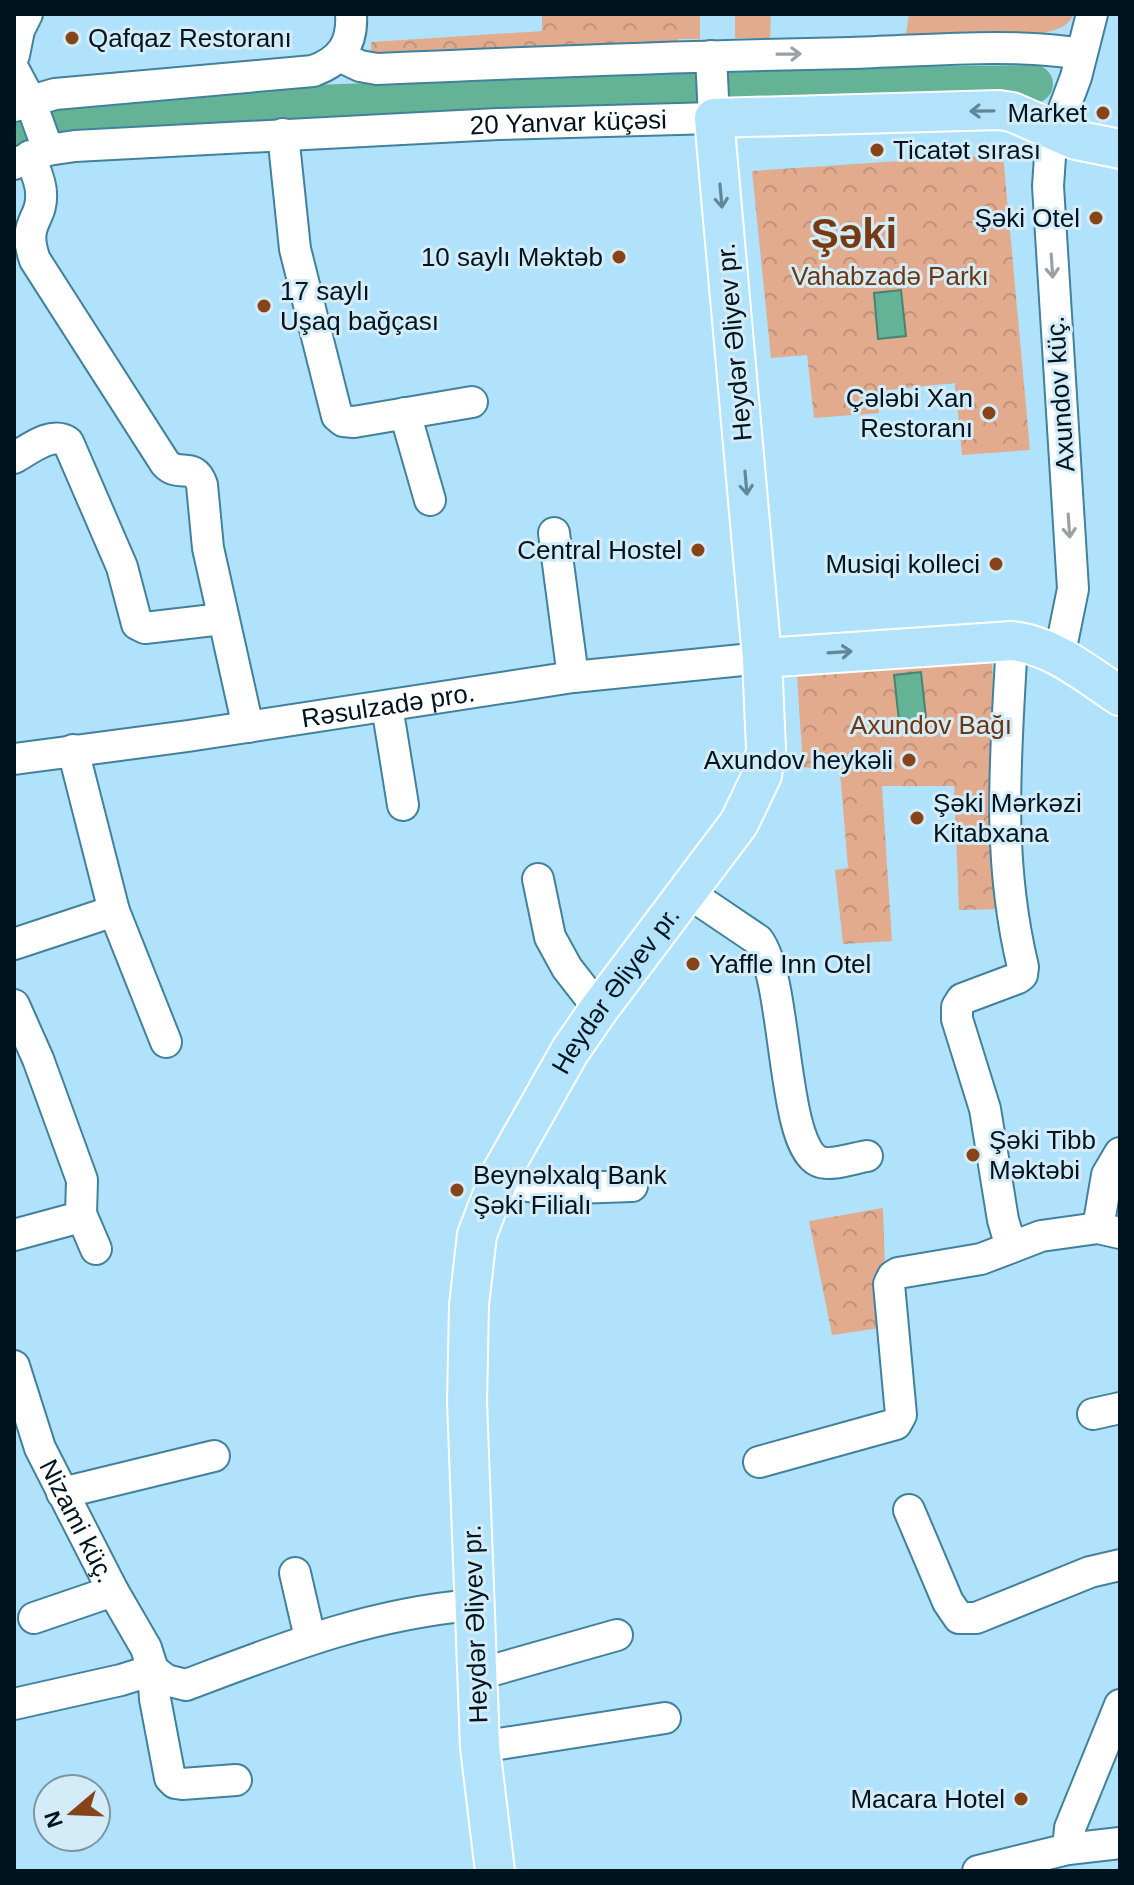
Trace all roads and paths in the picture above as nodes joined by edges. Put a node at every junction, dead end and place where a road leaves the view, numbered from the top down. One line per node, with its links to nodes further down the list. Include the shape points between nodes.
1 (27, 14): 5 (street)
2 (351, 14): 6 (street, via 349,43)
3 (1092, 14): 4 (street, Axundov küç.)
4 (1081, 54): 8 (street, one-way to 4, via 1035,50); 10 (street, Axundov küç.)
5 (14, 55)
6 (341, 57): 8 (street, via 377,69); 9 (street, via 313,71 90,90)
7 (14, 70): 9 (street)
8 (712, 87): 10 (main road, 20 Yanvar küçəsi, one-way to 8, via 999,110); 11 (street, 20 Yanvar küçəsi); 23 (main road, Heydər Əliyev pr., one-way to 23)
9 (22, 103): 13 (street)
10 (1055, 133): 12 (main road, 20 Yanvar küçəsi); 22 (street, Axundov küç., one-way to 22, via 1049,227 1073,589)
11 (283, 134): 13 (street, 20 Yanvar küçəsi, via 75,146); 16 (street, via 295,249 337,416 354,422)
12 (1120, 149)
13 (31, 157): 14 (street, via 41,204)
14 (22, 245): 20 (street, via 165,463 199,475)
15 (472, 402): 16 (street)
16 (405, 413): 18 (street)
17 (14, 458): 20 (street, via 51,438 68,442 122,567 137,624 145,628)
18 (430, 500)
19 (554, 533): 24 (street)
20 (222, 619): 27 (street)
21 (1012, 641): 22 (main road); 23 (main road, one-way to 21); 45 (street, via 1004,780 1006,864 1022,975 962,999 957,1007 985,1109)
22 (1056, 653): 25 (main road)
23 (762, 658): 24 (street, Rəsulzadə pro.); 32 (main road, Heydər Əliyev pr., via 762,775 739,823)
24 (573, 677): 26 (street, Rəsulzadə pro.)
25 (1120, 696)
26 (387, 706): 27 (street, Rəsulzadə pro.); 30 (street)
27 (248, 727): 28 (street, Rəsulzadə pro.)
28 (73, 750): 29 (street, Rəsulzadə pro.); 33 (street)
29 (14, 759)
30 (403, 805)
31 (538, 879): 36 (street, via 550,937)
32 (687, 892): 36 (main road, Heydər Əliyev pr.); 39 (street, via 766,950 785,1061 808,1151 826,1162)
33 (114, 911): 34 (street); 37 (street)
34 (14, 944)
35 (14, 1005): 42 (street, via 82,1180)
36 (599, 1009): 40 (main road, Heydər Əliyev pr.)
37 (166, 1042)
38 (1120, 1153): 43 (street, via 1107,1175)
39 (867, 1156)
40 (500, 1175): 41 (street, via 546,1189); 56 (main road, Heydər Əliyev pr., via 477,1235 469,1305)
41 (632, 1186)
42 (81, 1214): 44 (street); 46 (street)
43 (1109, 1230): 45 (street, via 1041,1236)
44 (14, 1235)
45 (1011, 1247): 50 (street, via 981,1259 893,1276 889,1284 901,1415 896,1424)
46 (96, 1249)
47 (14, 1366): 48 (street, Nizami küç.)
48 (27, 1453): 51 (street, Nizami küç.)
49 (214, 1456): 51 (street)
50 (759, 1462)
51 (62, 1493): 55 (street, Nizami küç.)
52 (909, 1510): 53 (street, via 959,1618 976,1618)
53 (1120, 1565)
54 (295, 1573): 59 (street)
55 (113, 1591): 57 (street); 60 (street, Nizami küç.)
56 (473, 1605): 59 (street, via 366,1621); 61 (main road, Heydər Əliyev pr.)
57 (34, 1618)
58 (617, 1635): 61 (street)
59 (310, 1638): 60 (street, via 186,1685)
60 (153, 1670): 62 (street); 66 (street, Nizami küç., via 170,1778 182,1784)
61 (476, 1675): 65 (main road, Heydər Əliyev pr.)
62 (14, 1704)
63 (1120, 1705): 68 (street, via 1070,1828)
64 (665, 1718): 65 (street)
65 (480, 1747): 70 (main road, Heydər Əliyev pr.)
66 (236, 1780)
67 (1120, 1843): 68 (street)
68 (1068, 1849): 69 (street)
69 (1009, 1867): 71 (street)
70 (495, 1871)
71 (978, 1871)

